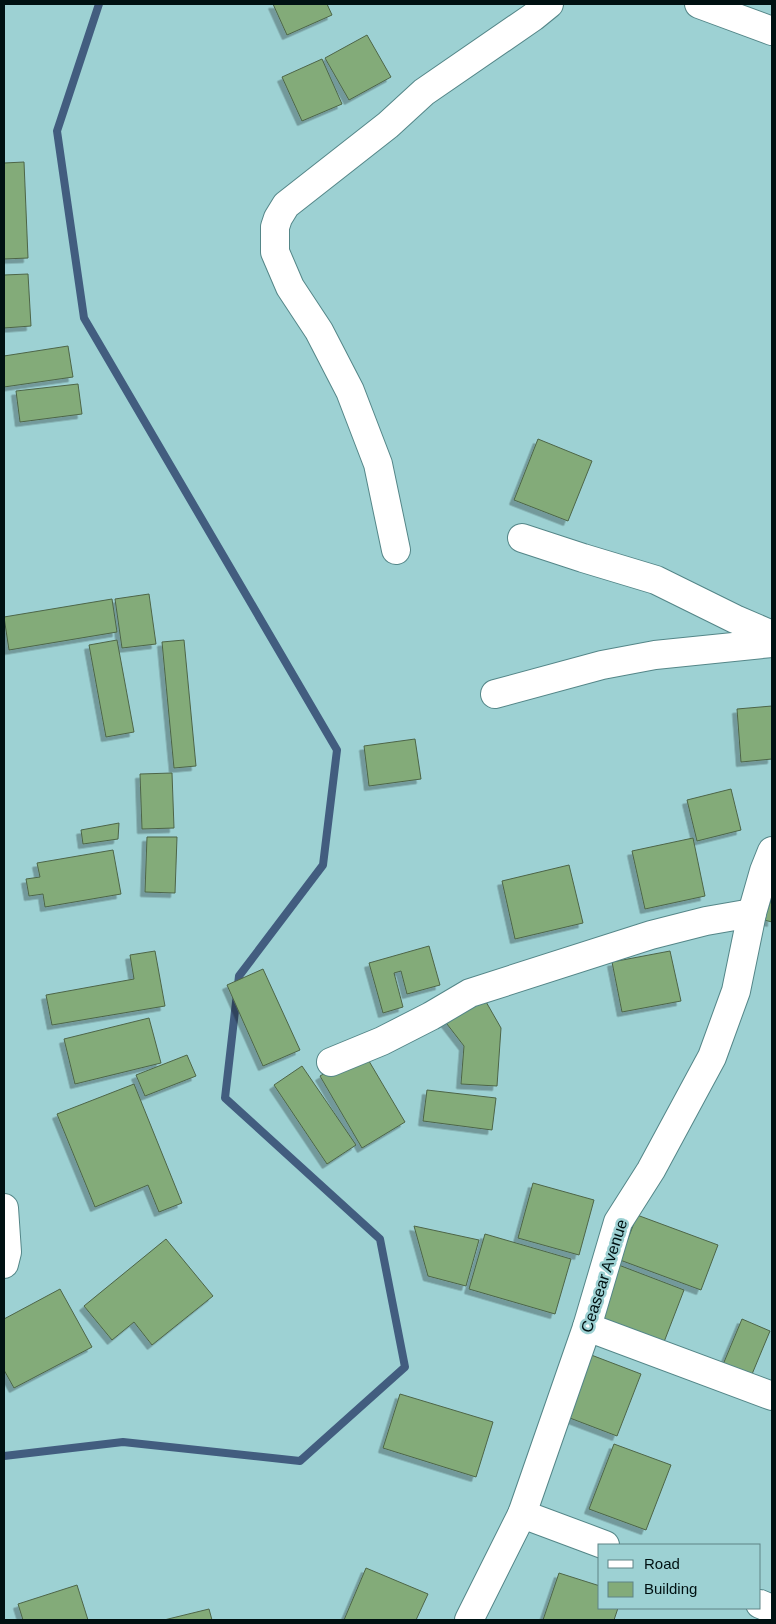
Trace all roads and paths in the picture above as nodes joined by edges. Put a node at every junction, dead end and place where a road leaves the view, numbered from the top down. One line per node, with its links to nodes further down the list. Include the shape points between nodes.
1 (549, 4): 5 (street, via 424,92 388,125 286,205 275,227 275,252 290,287 319,331 350,391 378,464)
2 (699, 4): 3 (street)
3 (772, 32)
4 (522, 538): 6 (street, via 656,580)
5 (396, 550)
6 (772, 635)
7 (772, 644): 8 (street, via 655,655 610,663)
8 (496, 694)
9 (772, 851): 10 (street, Ceasear Avenue)
10 (752, 913): 11 (street, via 651,935 470,993 382,1042); 14 (street, Ceasear Avenue, via 736,991 712,1057 651,1170 618,1222)
11 (331, 1062)
12 (4, 1208): 13 (street, via 7,1252)
13 (4, 1264)
14 (587, 1328): 15 (street); 16 (street, Ceasear Avenue)
15 (772, 1396)
16 (522, 1514): 17 (street); 18 (street, Ceasear Avenue)
17 (602, 1544)
18 (469, 1620)

